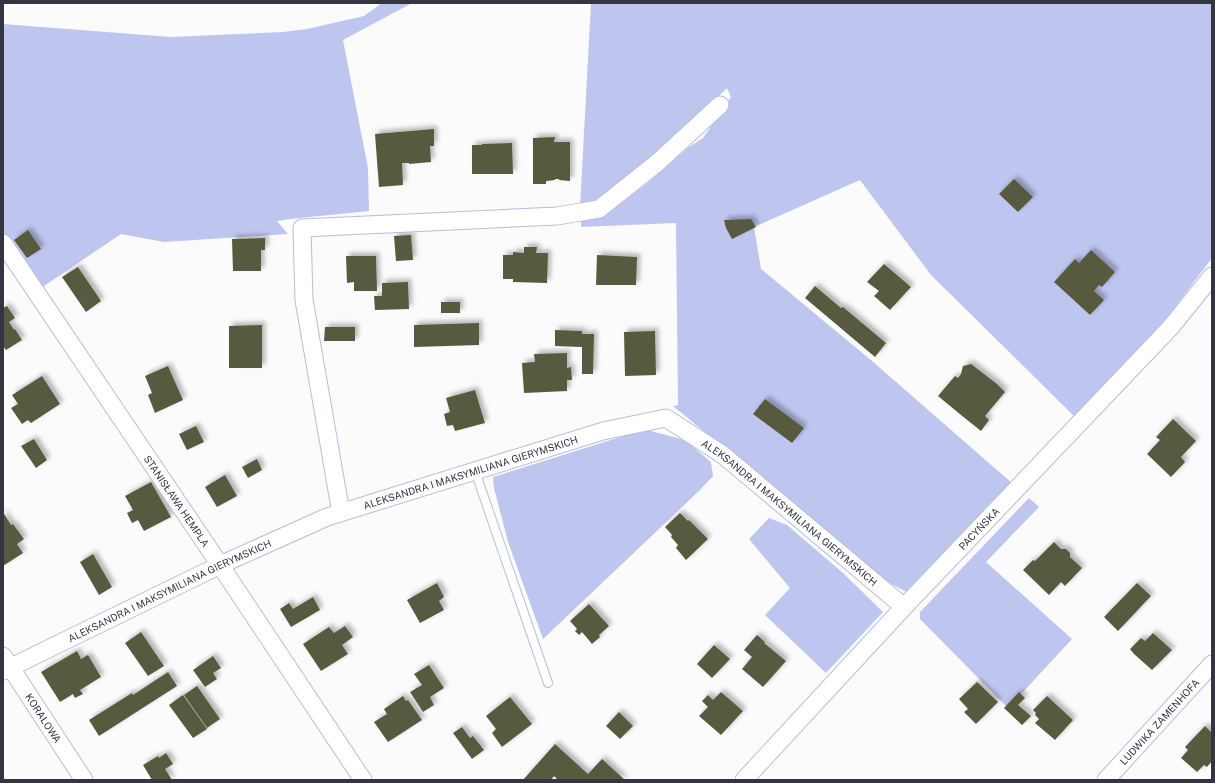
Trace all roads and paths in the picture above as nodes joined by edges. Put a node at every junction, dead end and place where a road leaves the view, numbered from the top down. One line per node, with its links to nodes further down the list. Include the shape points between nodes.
1 (720, 105): 5 (street, via 657,163 599,209 557,216 302,228 304,300)
2 (3, 243): 6 (street, STANISŁAWA HEMPLA)
3 (1212, 276): 7 (street, PACYŃSKA, via 1171,327)
4 (475, 471): 5 (street, ALEKSANDRA I MAKSYMILIANA GIERYMSKICH); 7 (street, ALEKSANDRA I MAKSYMILIANA GIERYMSKICH, via 603,431 666,418 723,455); 10 (lane)
5 (341, 513): 6 (street, ALEKSANDRA I MAKSYMILIANA GIERYMSKICH)
6 (220, 565): 9 (street, ALEKSANDRA I MAKSYMILIANA GIERYMSKICH); 12 (street, STANISŁAWA HEMPLA)
7 (904, 607): 13 (street, PACYŃSKA)
8 (1212, 664): 14 (street, LUDWIKA ZAMENHOFA)
9 (5, 665): 11 (street, KORALOWA)
10 (548, 683)
11 (84, 780)
12 (363, 780)
13 (744, 780)
14 (1106, 780)

